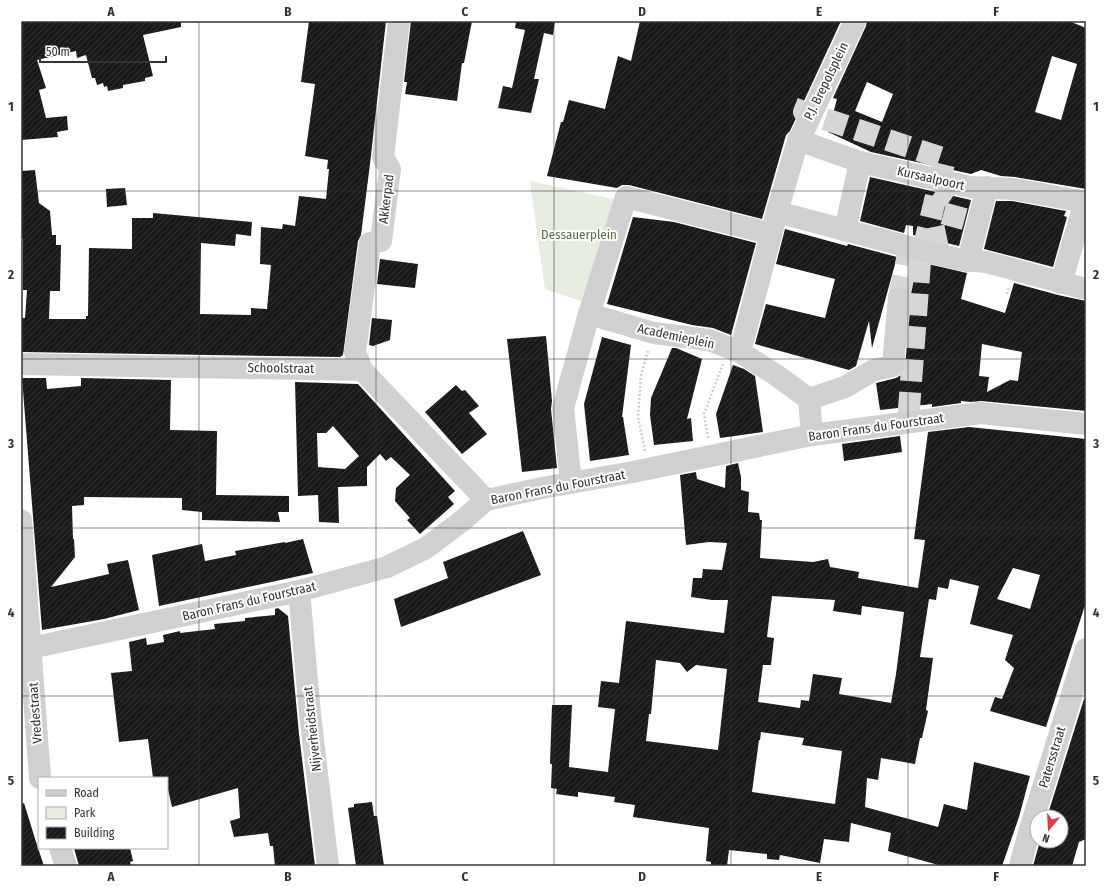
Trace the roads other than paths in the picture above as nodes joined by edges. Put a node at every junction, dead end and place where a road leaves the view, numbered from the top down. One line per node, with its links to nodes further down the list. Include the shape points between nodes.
1 (399, 21): 16 (street, Akkerpad, via 383,157 390,169 386,205 381,241 370,243 355,352)
2 (855, 21): 3 (street, P.J. Brepolsplein)
3 (798, 140): 4 (street); 7 (street, P.J. Brepolsplein)
4 (868, 164): 5 (street, Kursaalpoort, via 970,187); 8 (street)
5 (987, 187): 6 (street, Kursaalpoort); 9 (street)
6 (1086, 202): 10 (street, Kursaalpoort)
7 (774, 223): 8 (street); 13 (street, via 742,227 626,197); 14 (street)
8 (845, 230): 9 (street, via 908,251)
9 (968, 260): 10 (street)
10 (1064, 274): 11 (street)
11 (1086, 289)
12 (898, 298): 17 (street, via 893,366 874,370 846,388)
13 (589, 314): 14 (street, Academieplein, via 654,333 709,340); 20 (street, via 563,408)
14 (735, 350): 17 (street, Academieplein)
15 (21, 364): 16 (street, Schoolstraat)
16 (362, 370): 21 (street)
17 (809, 398): 19 (street)
18 (1086, 424): 19 (street, Baron Frans du Fourstraat, via 980,413)
19 (814, 435): 20 (street, Baron Frans du Fourstraat)
20 (571, 483): 21 (street, Baron Frans du Fourstraat)
21 (486, 500): 23 (street, Baron Frans du Fourstraat, via 426,548 387,566)
22 (21, 520): 24 (street, Vredestraat)
23 (299, 592): 24 (street, Baron Frans du Fourstraat); 29 (street, Nijverheidstraat)
24 (26, 649): 26 (street, Vredestraat)
25 (1086, 649): 30 (street, Patersstraat)
26 (40, 777)
27 (60, 849): 28 (street)
28 (66, 866)
29 (328, 866)
30 (1020, 866)

